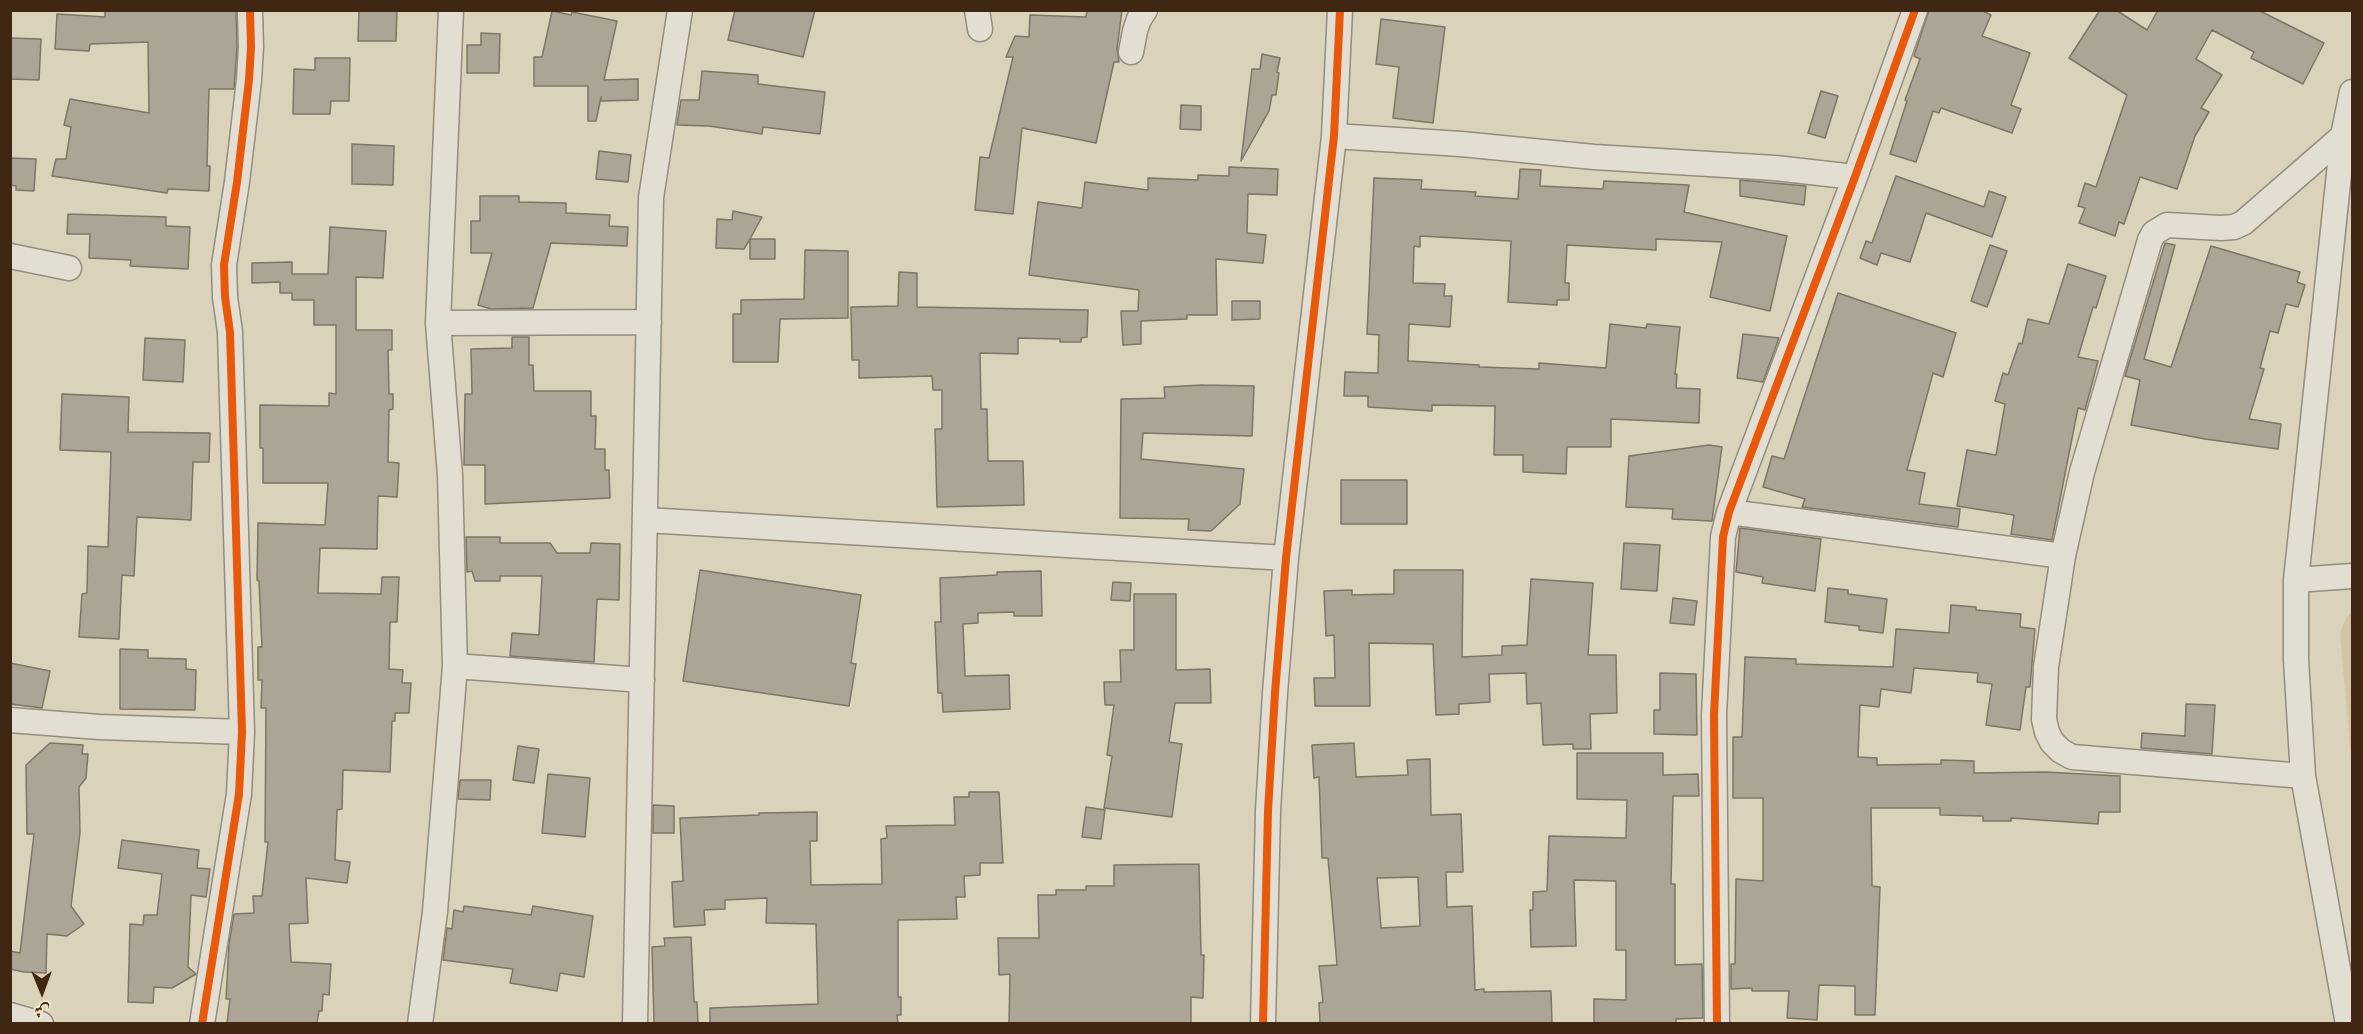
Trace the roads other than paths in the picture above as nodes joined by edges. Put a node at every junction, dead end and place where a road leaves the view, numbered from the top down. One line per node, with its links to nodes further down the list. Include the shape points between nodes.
1 (250, 10): 25 (street, via 249,80 224,265 230,332)
2 (451, 10): 15 (street)
3 (680, 10): 14 (street, via 651,198)
4 (1145, 10): 7 (street)
5 (1915, 10): 11 (street)
6 (1337, 11): 9 (street)
7 (1131, 52)
8 (2352, 92): 10 (street)
9 (1334, 136): 11 (street); 19 (street)
10 (2343, 136): 18 (street, via 2243,223 2221,228 2167,225 2154,233 2115,356); 21 (street)
11 (1855, 177): 16 (street)
12 (10, 256): 13 (street)
13 (69, 268)
14 (649, 322): 15 (street); 17 (street)
15 (438, 323): 22 (street, via 450,475)
16 (1729, 512): 18 (street); 33 (street, via 1720,572 1714,715)
17 (646, 520): 19 (street); 23 (street)
18 (2062, 556): 26 (street, via 2046,667 2044,719 2052,742 2061,751 2087,759)
19 (1286, 558): 32 (street, via 1268,811)
20 (2352, 576): 21 (street)
21 (2296, 580): 26 (street)
22 (455, 666): 23 (street); 30 (street, via 435,912)
23 (642, 680): 31 (street)
24 (10, 720): 25 (street)
25 (242, 732): 29 (street, via 231,853)
26 (2303, 776): 34 (street)
27 (10, 1015): 28 (street)
28 (41, 1023)
29 (202, 1023)
30 (420, 1023)
31 (635, 1023)
32 (1263, 1023)
33 (1717, 1023)
34 (2348, 1023)

